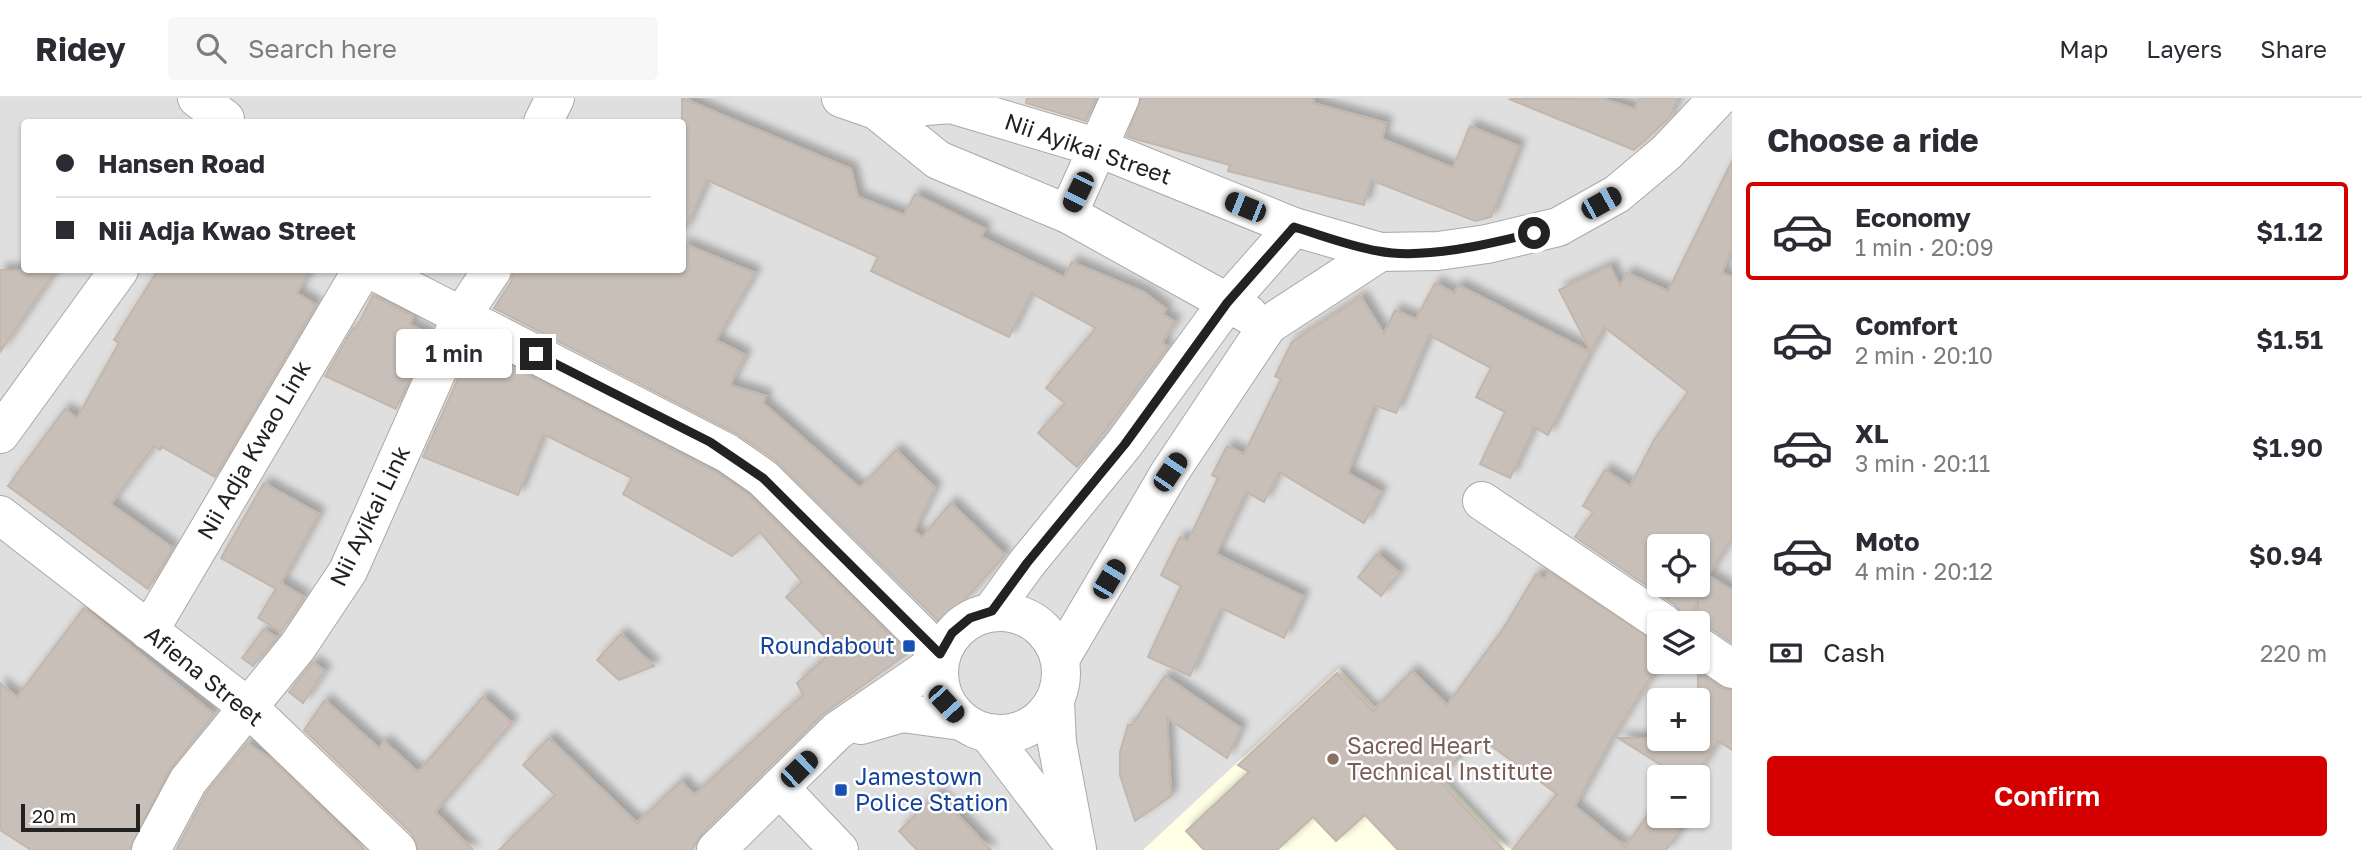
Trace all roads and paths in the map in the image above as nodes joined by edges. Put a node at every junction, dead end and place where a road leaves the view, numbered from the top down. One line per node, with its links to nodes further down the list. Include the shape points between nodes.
1 (555, 98): 5 (street)
2 (1120, 98): 6 (street)
3 (1718, 98): 9 (street, Nii Ayikai Street, via 1667,152 1617,194 1558,226 1487,244)
4 (859, 104): 6 (street, Nii Ayikai Street, via 951,104); 7 (street, Nii Ayikai Street, via 938,160)
5 (544, 119)
6 (1100, 148): 7 (street); 8 (street, Nii Ayikai Street)
7 (1068, 214): 14 (street, Nii Ayikai Street)
8 (1294, 227): 9 (street, Nii Ayikai Street); 14 (street)
9 (1380, 252): 16 (street)
10 (117, 273): 17 (street)
11 (360, 273): 22 (street, Nii Adja Kwao Link)
12 (378, 273): 15 (street)
13 (490, 273): 15 (street, Nii Ayikai Link)
14 (1227, 303): 16 (street, Nii Ayikai Street); 20 (street, via 1125,444)
15 (462, 316): 24 (street, via 710,442 763,478); 28 (street, Nii Ayikai Link, via 348,570 298,646)
16 (1268, 326): 25 (street, via 1170,472)
17 (0, 434)
18 (1482, 501): 21 (street)
19 (0, 515): 22 (street, Afiena Street)
20 (992, 611): 24 (street, via 970,618 952,633); 25 (street, via 1014,612 1035,622 1051,638)
21 (1647, 612)
22 (149, 631): 28 (street, Afiena Street)
23 (1710, 654): 26 (street)
24 (939, 658): 29 (street, via 938,683 946,704); 30 (street)
25 (1060, 659): 27 (street)
26 (1732, 668)
27 (1055, 701): 29 (street, via 1039,722 1015,734); 36 (street, via 1057,743)
28 (248, 707): 32 (street, Nii Ayikai Link, via 188,781); 33 (street, Afiena Street)
29 (975, 728): 30 (street, via 902,713); 36 (street)
30 (837, 731): 31 (street)
31 (780, 788): 34 (street); 35 (street)
32 (151, 850)
33 (397, 850)
34 (716, 850)
35 (839, 850)
36 (1078, 850)

